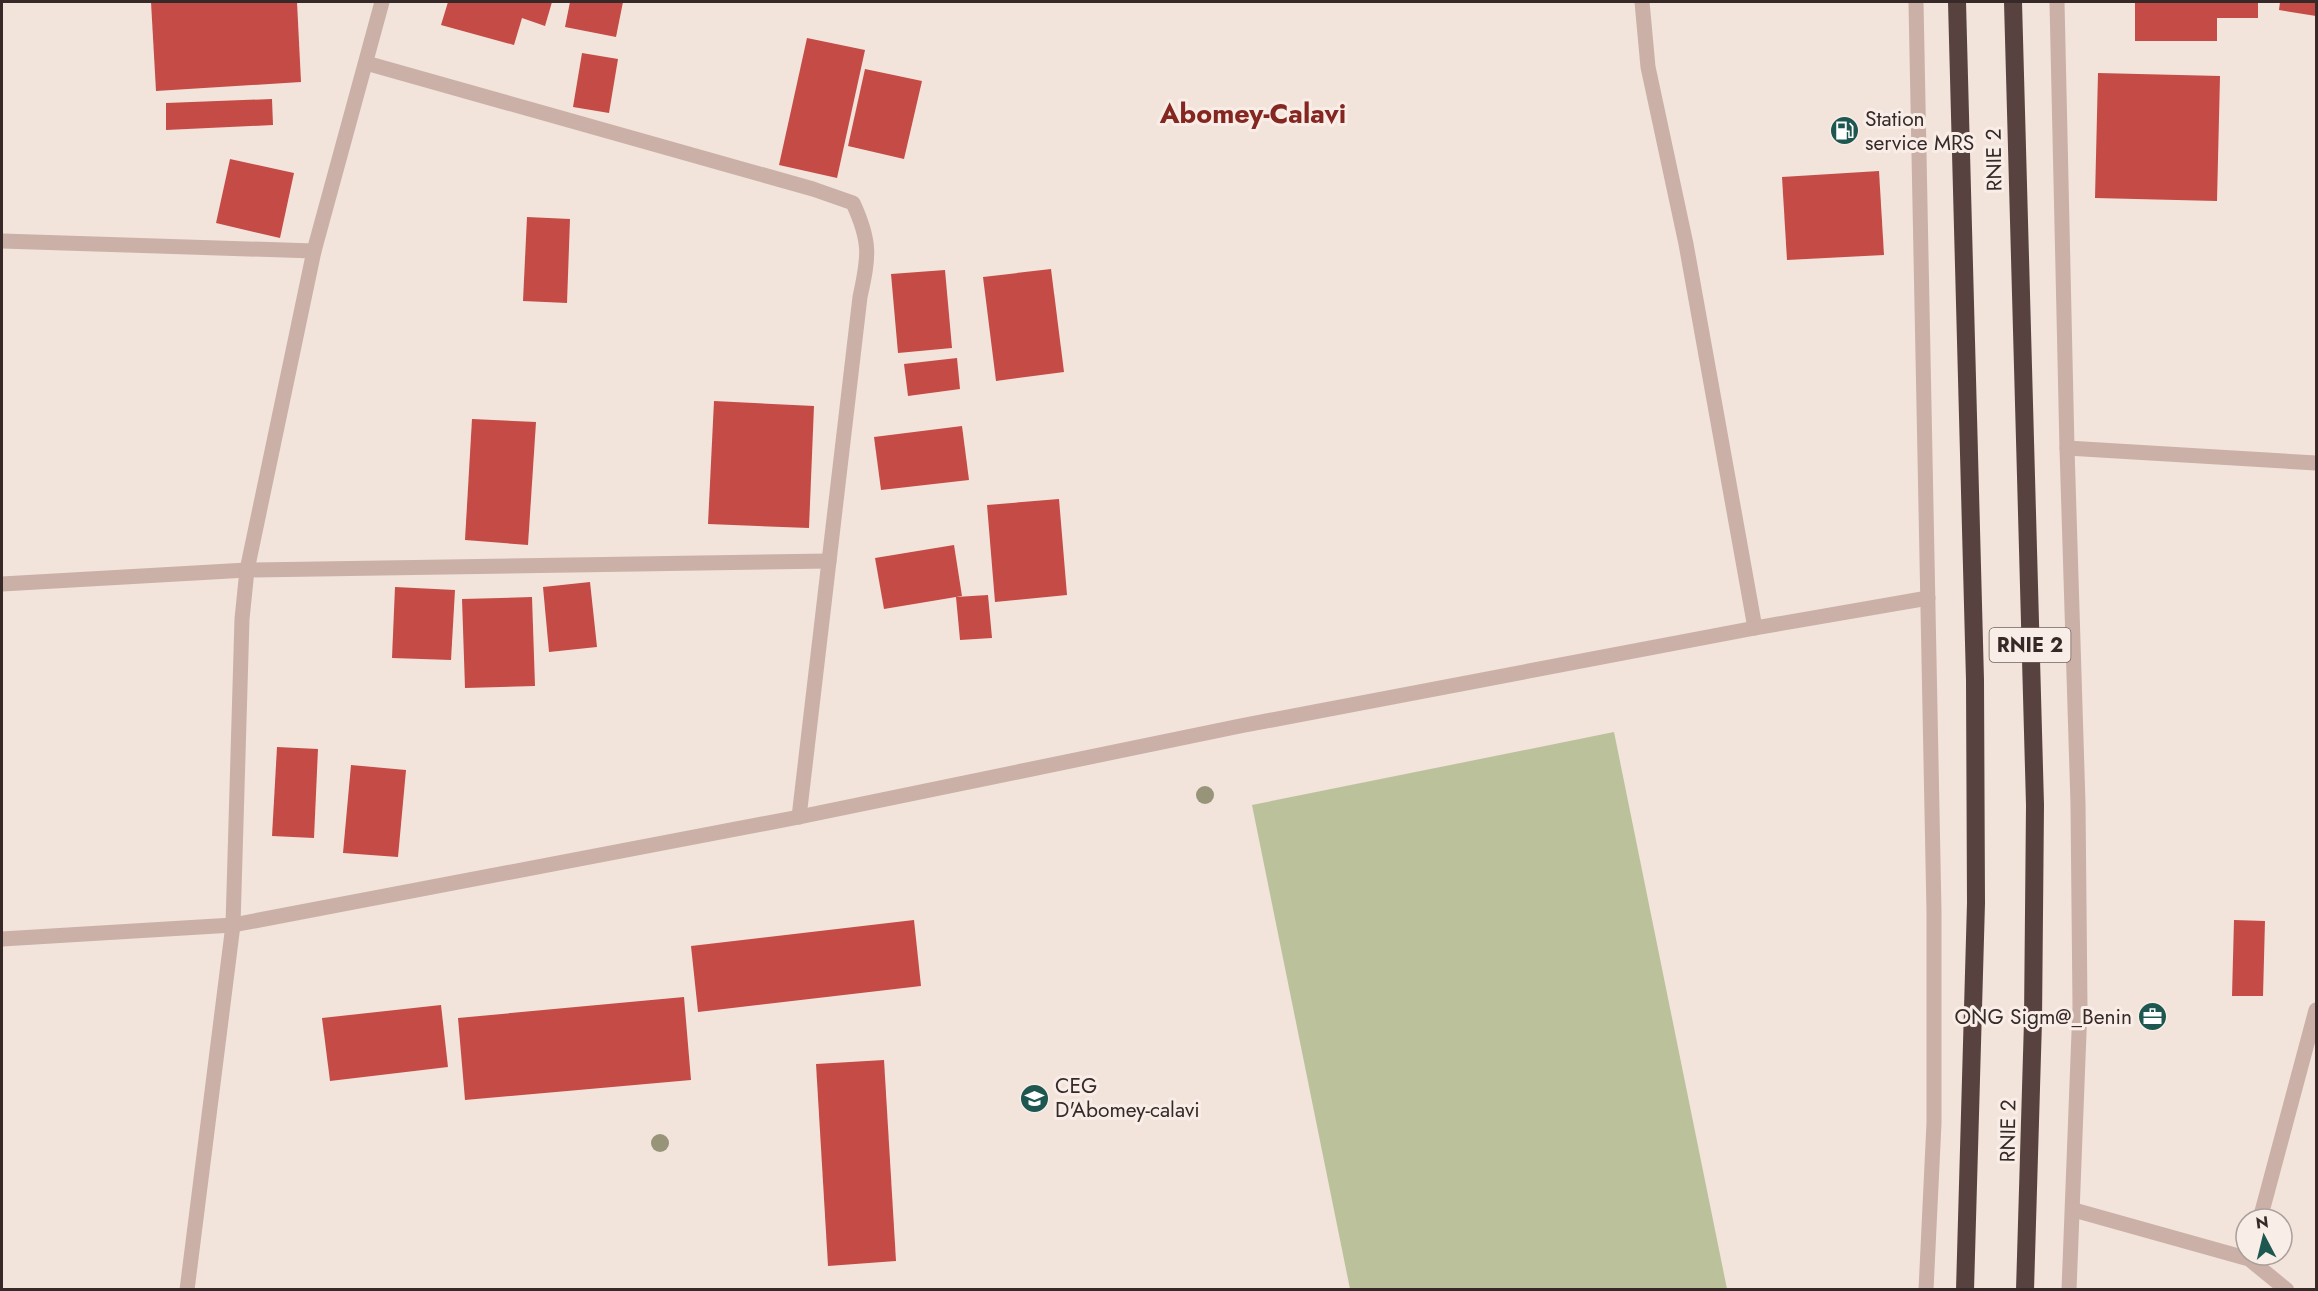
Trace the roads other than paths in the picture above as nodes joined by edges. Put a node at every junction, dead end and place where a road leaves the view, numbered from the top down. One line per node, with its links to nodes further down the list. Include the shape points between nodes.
1 (382, 2): 7 (street)
2 (1642, 2): 16 (street, via 1647,67 1686,244)
3 (1916, 2): 15 (street)
4 (1957, 2): 27 (highway, RNIE 2 / RNIE 2, via 1975,739 1976,903)
5 (2013, 2): 28 (highway, RNIE 2 / RNIE 2, via 2036,805)
6 (2057, 2): 10 (street)
7 (366, 63): 9 (street); 12 (street, via 853,203 864,226 868,258)
8 (2, 241): 9 (street)
9 (314, 251): 13 (street)
10 (2067, 448): 11 (street); 22 (street, via 2080,1007)
11 (2316, 463)
12 (829, 561): 13 (street); 17 (street)
13 (247, 570): 14 (street); 18 (street, via 242,619)
14 (2, 584)
15 (1928, 598): 16 (street); 26 (street, via 1934,1099)
16 (1755, 628): 17 (street, via 1240,726)
17 (799, 817): 18 (street)
18 (233, 925): 19 (street); 25 (street)
19 (2, 939)
20 (2316, 1010): 21 (street)
21 (2263, 1207)
22 (2074, 1210): 23 (street); 29 (street)
23 (2234, 1253)
24 (2261, 1267): 30 (street)
25 (187, 1290)
26 (1926, 1290)
27 (1965, 1290)
28 (2025, 1290)
29 (2069, 1290)
30 (2287, 1290)

